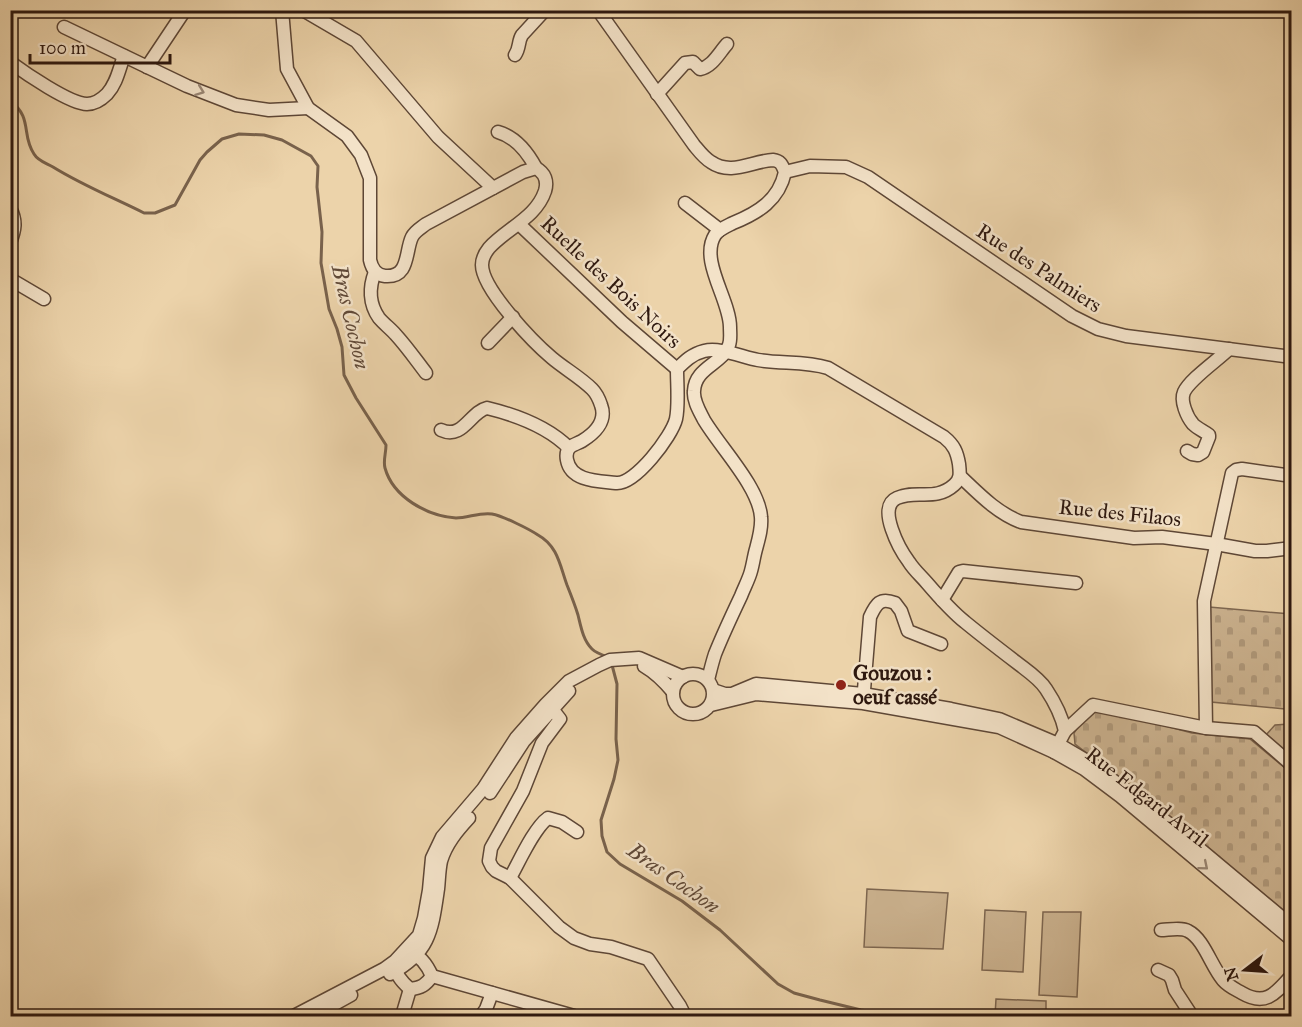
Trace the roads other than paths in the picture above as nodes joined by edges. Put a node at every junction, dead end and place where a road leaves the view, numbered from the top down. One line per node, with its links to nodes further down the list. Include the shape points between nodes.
1 (185, 10): 11 (street)
2 (282, 10): 13 (street, via 287,69)
3 (303, 10): 17 (street, via 356,41 438,137)
4 (545, 10): 8 (street, via 522,34)
5 (598, 10): 12 (street)
6 (64, 27): 9 (street)
7 (727, 44): 12 (street, via 705,68 686,63)
8 (515, 55)
9 (124, 56): 10 (street, via 115,83 106,95 87,104 53,90); 11 (street)
10 (10, 62)
11 (147, 67): 13 (street, one-way to 13, via 236,105 269,110)
12 (657, 94): 16 (street, via 711,162 737,168 773,160 782,164)
13 (308, 108): 23 (street, via 347,136 362,155 370,177 370,261)
14 (498, 132): 15 (street, via 517,143)
15 (536, 168): 17 (street); 20 (street, via 547,185 542,200)
16 (785, 172): 21 (street, via 777,194 768,203); 28 (street, Rue des Palmiers, via 810,166 846,167 868,177 1072,316 1098,329)
17 (493, 188): 23 (street, via 417,231 401,270 390,276)
18 (685, 203): 21 (street)
19 (10, 208): 22 (street, via 16,224)
20 (519, 224): 26 (street, via 488,248 482,263 488,283); 31 (street, Ruelle des Bois Noirs)
21 (720, 230): 29 (street, via 714,237 711,254 730,322)
22 (10, 243)
23 (375, 272): 32 (street, via 371,288 376,312)
24 (10, 279): 25 (street)
25 (44, 299)
26 (513, 317): 27 (street); 34 (street, via 551,357 598,397 603,415 598,428)
27 (488, 343)
28 (1229, 349): 30 (street, Rue des Palmiers); 35 (street, via 1183,394 1190,420 1209,435 1203,452 1198,455)
29 (725, 352): 31 (street, via 695,354); 36 (street, via 828,368 952,443); 43 (street, via 701,373 693,392 714,437 752,490 760,507 761,529 751,572)
30 (1292, 357)
31 (677, 369): 34 (street, via 676,418 669,436 634,476 621,483 581,477 567,461)
32 (426, 373)
33 (441, 430): 34 (street, via 457,430 487,408 552,432)
34 (569, 448)
35 (1187, 451)
36 (960, 476): 38 (street, Rue des Filaos, via 998,510 1021,522); 41 (street, via 943,493 907,495 895,498 889,506 899,546)
37 (1292, 476): 38 (street, via 1242,469 1232,473)
38 (1216, 544): 39 (street, Rue des Filaos, via 1255,551); 51 (street, via 1204,601)
39 (1292, 548)
40 (1076, 583): 41 (street, via 963,571)
41 (942, 600): 52 (street, via 1034,675 1046,688)
42 (941, 644): 48 (street, via 908,631 895,603 879,603 870,617)
43 (715, 656): 45 (street); 46 (street)
44 (623, 658): 45 (street, via 639,658); 47 (street, via 653,672); 50 (street, via 599,664)
45 (688, 675): 46 (street, via 704,677); 47 (street, via 678,681)
46 (710, 685): 48 (street, Rue Edgard Avril, via 725,694 756,684); 49 (street)
47 (673, 692): 49 (street, via 676,705 686,714 700,714)
48 (863, 699): 49 (street, Rue Edgard Avril, via 756,694); 53 (street, Rue Edgard Avril, via 999,727)
49 (711, 705)
50 (550, 707): 56 (street, via 560,719 542,743 523,791 489,854 492,867); 60 (street, via 489,794 447,845 433,924 424,946)
51 (1206, 728): 52 (street, via 1093,705); 54 (street, via 1254,732)
52 (1065, 730): 53 (street)
53 (1056, 748): 57 (street, Rue Edgard Avril, via 1092,764); 59 (street, Rue Edgard Avril, one-way to 59, via 1120,796)
54 (1292, 765)
55 (577, 832): 56 (street, via 548,818)
56 (510, 878): 72 (street, via 574,938 648,959 681,1006)
57 (1292, 926)
58 (1161, 930): 63 (street, via 1187,930 1196,937 1223,980 1248,996 1270,997)
59 (1292, 940)
60 (410, 953): 61 (street); 64 (street)
61 (395, 966): 65 (street); 67 (street); 68 (street)
62 (1158, 970): 73 (street, via 1169,975)
63 (1292, 975)
64 (432, 976): 65 (street, via 423,987); 66 (street)
65 (410, 989): 69 (street)
66 (492, 993): 70 (street); 71 (street)
67 (294, 1017)
68 (313, 1017)
69 (402, 1017)
70 (481, 1017)
71 (574, 1017)
72 (684, 1017)
73 (1192, 1017)

